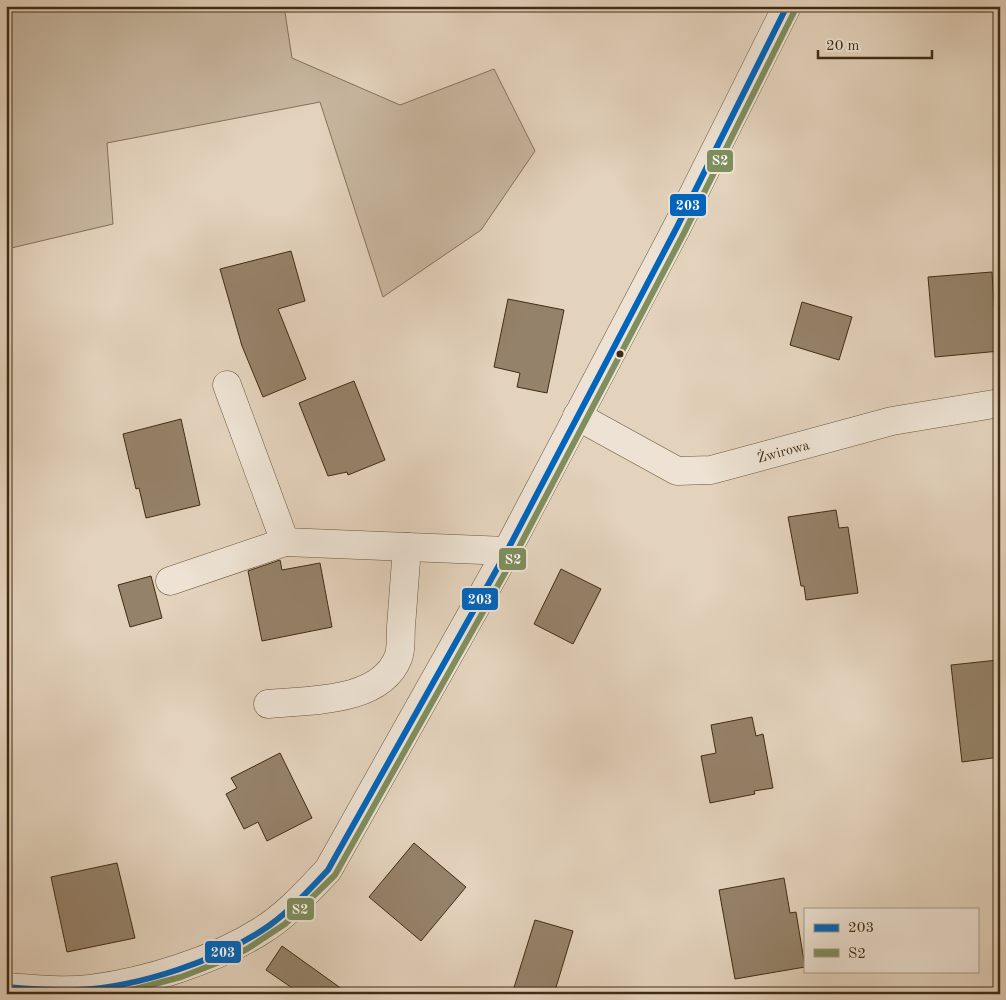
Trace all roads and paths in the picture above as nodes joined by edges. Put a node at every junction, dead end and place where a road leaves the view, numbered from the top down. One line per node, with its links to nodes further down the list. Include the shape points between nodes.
1 (787, 6): 4 (street, via 676,229)
2 (227, 385): 5 (street)
3 (1000, 403): 4 (street, Żwirowa, via 892,421 711,470 677,471)
4 (577, 416): 7 (street)
5 (285, 542): 6 (street); 8 (street)
6 (407, 547): 7 (street); 9 (street, via 399,656 389,674 373,686 355,693)
7 (507, 551): 10 (street, via 328,870 296,904 262,931 220,953 177,969 89,989)
8 (170, 580)
9 (268, 704)
10 (6, 987)

